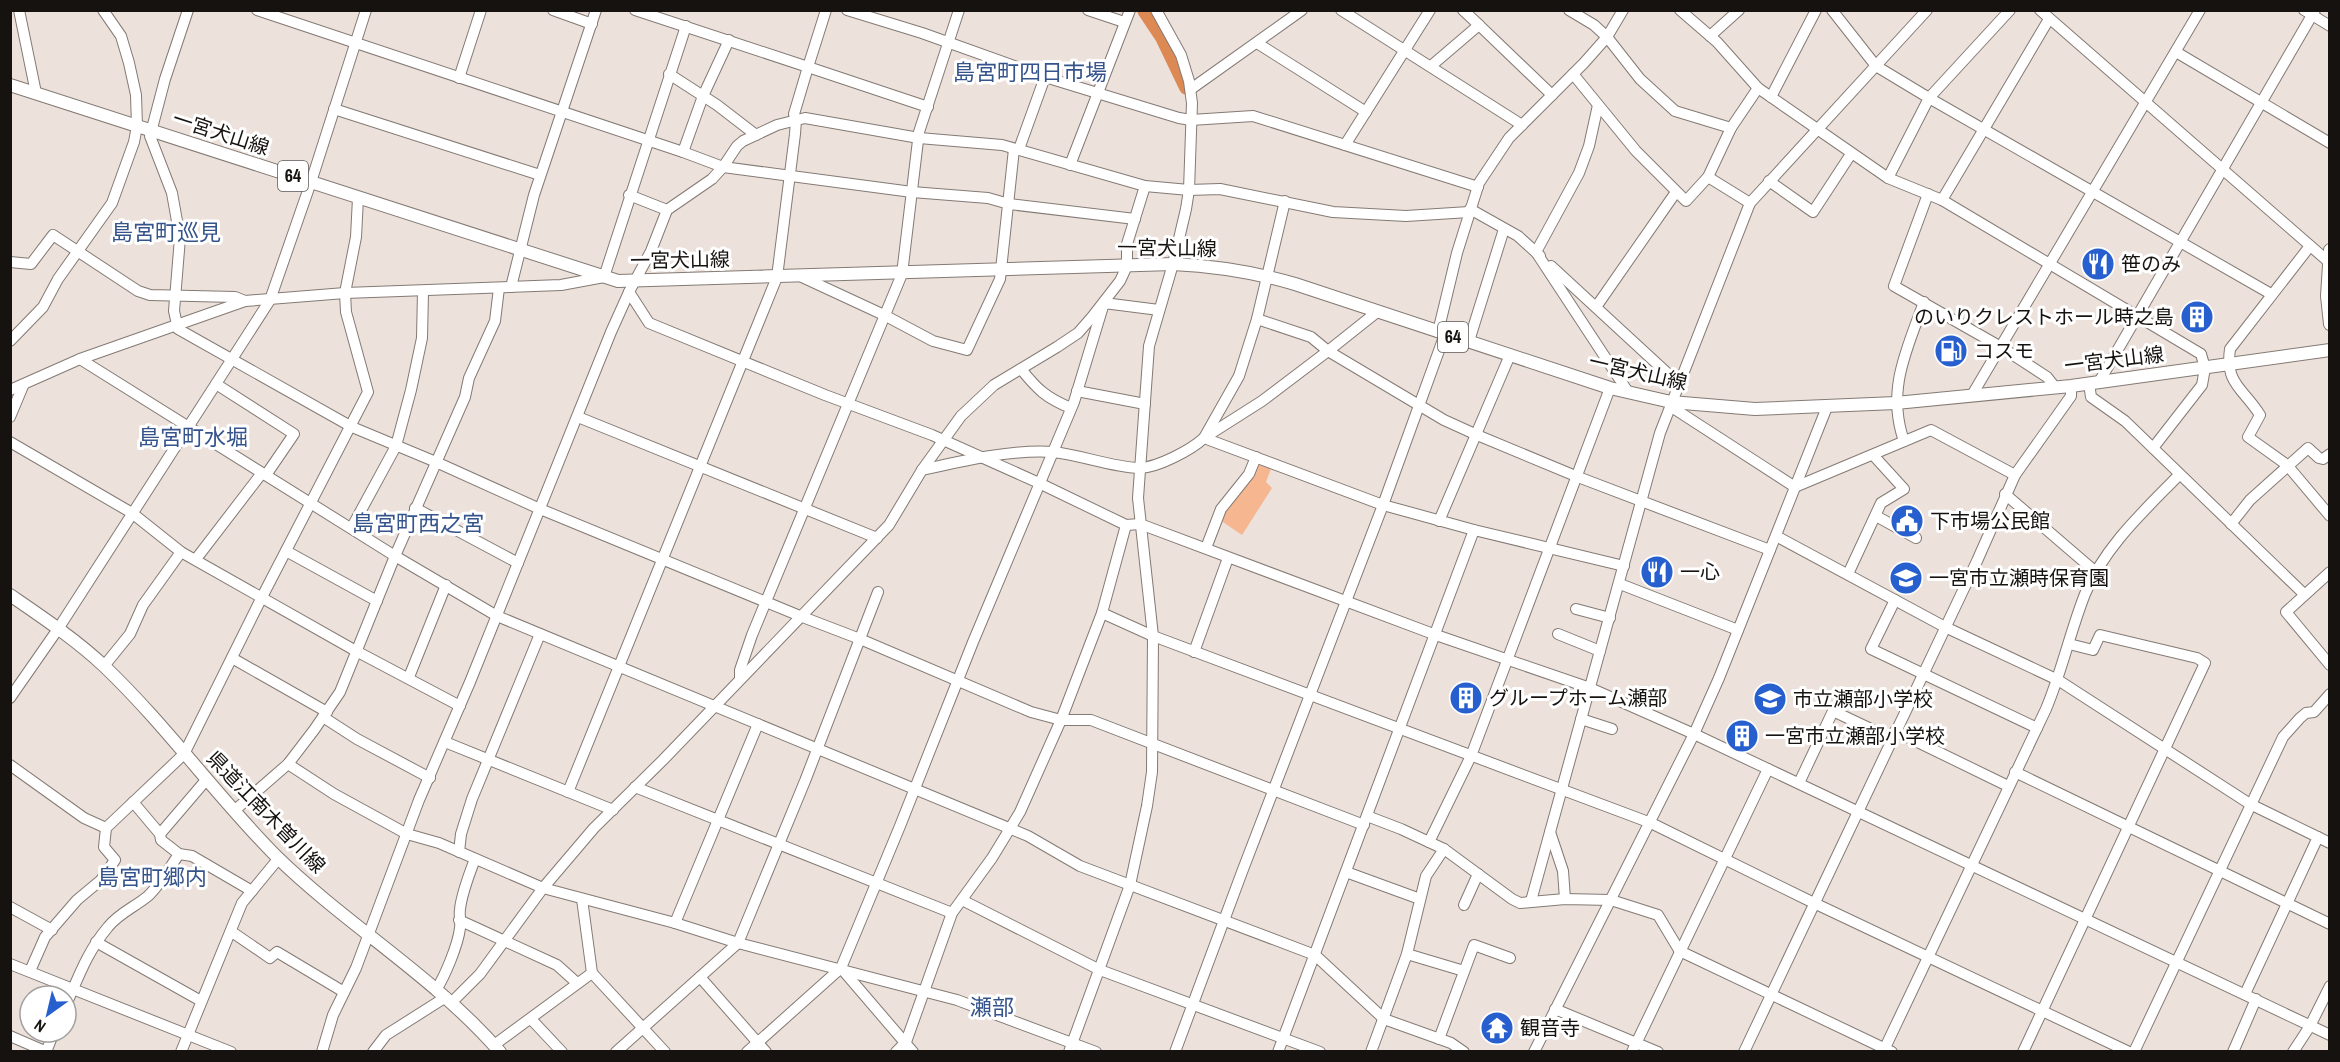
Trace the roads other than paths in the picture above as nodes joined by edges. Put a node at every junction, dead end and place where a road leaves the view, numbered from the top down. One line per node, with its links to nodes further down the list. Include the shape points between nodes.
1 (19, 10): 56 (street)
2 (103, 10): 72 (street, via 124,45 136,94)
3 (188, 10): 76 (street)
4 (256, 10): 31 (street)
5 (366, 10): 43 (street)
6 (481, 10): 52 (street)
7 (553, 10): 34 (street)
8 (596, 10): 34 (street)
9 (635, 10): 36 (street)
10 (826, 10): 48 (street)
11 (847, 10): 41 (street)
12 (959, 10): 41 (street)
13 (1088, 10): 33 (street)
14 (1130, 10): 33 (street)
15 (1156, 10): 55 (street, via 1181,54)
16 (1302, 10): 42 (street)
17 (1341, 10): 44 (street)
18 (1430, 10): 44 (street)
19 (1463, 10): 35 (street)
20 (1569, 10): 39 (street)
21 (1623, 10): 39 (street)
22 (1739, 10): 38 (street)
23 (1816, 10): 60 (street)
24 (1832, 10): 47 (street)
25 (2010, 10): 61 (street)
26 (2040, 10): 32 (street)
27 (2200, 10): 45 (street)
28 (1926, 11): 47 (street)
29 (1685, 12): 38 (street)
30 (2310, 12): 37 (street); 62 (street)
31 (272, 13): 43 (street)
32 (2049, 19): 63 (street); 75 (street)
33 (1124, 22): 57 (street)
34 (592, 24): 68 (street)
35 (1479, 25): 46 (street); 58 (street)
36 (686, 26): 40 (street); 49 (street)
37 (2330, 26)
38 (1710, 36): 54 (street)
39 (1607, 38): 50 (street); 73 (street, via 1640,79 1675,111)
40 (729, 40): 48 (street); 59 (street)
41 (949, 42): 51 (street); 65 (street)
42 (1257, 43): 55 (street); 67 (street)
43 (355, 44): 52 (street); 66 (street)
44 (1404, 52): 46 (street); 67 (street)
45 (2176, 52): 62 (street); 63 (street)
46 (1431, 66): 71 (street)
47 (1876, 66): 61 (street); 74 (street)
48 (808, 67): 65 (street); 69 (street, via 794,114)
49 (669, 74): 59 (street); 79 (street)
50 (1573, 74): 58 (street); 64 (street)
51 (1045, 77): 57 (street); 82 (street)
52 (459, 78): 68 (street)
53 (10, 85): 56 (main road, 一宮犬山線 / 64)
54 (1758, 88): 60 (street); 73 (street)
55 (1191, 89): 70 (street)
56 (36, 93): 72 (main road, 一宮犬山線 / 64)
57 (1097, 93): 70 (street); 85 (street)
58 (1552, 95): 71 (street)
59 (703, 96): 77 (street); 83 (street)
60 (1771, 97): 74 (street)
61 (1929, 98): 75 (street); 91 (street)
62 (2261, 101): 80 (street); 87 (street)
63 (2147, 102): 87 (street); 99 (street)
64 (1598, 105): 98 (street); 115 (street, via 1584,161)
65 (928, 107): 78 (street)
66 (334, 109): 88 (street); 93 (street)
67 (1366, 112): 81 (street)
68 (561, 113): 79 (street); 88 (street)
69 (796, 120): 77 (street); 78 (street, via 805,118); 89 (street)
70 (1191, 120): 81 (street, via 1253,116); 96 (street)
71 (1522, 125): 95 (street, via 1491,163)
72 (137, 126): 76 (main road, 一宮犬山線 / 64); 114 (street, via 112,203)
73 (1731, 128): 90 (street)
74 (1817, 129): 84 (street); 92 (street)
75 (1984, 129): 99 (street); 103 (street)
76 (151, 131): 93 (main road, 一宮犬山線 / 64); 133 (street, via 171,193 180,238)
77 (756, 135): 86 (street, via 737,146)
78 (919, 138): 82 (street); 97 (street)
79 (647, 141): 83 (street); 101 (street)
80 (2330, 143)
81 (1345, 145): 95 (street)
82 (1017, 149): 85 (street); 106 (street)
83 (683, 152): 86 (street)
84 (1851, 154): 91 (street); 92 (street, via 1813,212)
85 (1070, 165): 94 (street)
86 (723, 167): 89 (street); 107 (street)
87 (2223, 168): 111 (street); 112 (street)
88 (540, 175): 113 (street)
89 (790, 177): 97 (street); 125 (street)
90 (1708, 177): 98 (street, via 1686,201); 105 (street)
91 (1888, 178): 100 (street)
92 (1769, 181): 105 (street)
93 (311, 182): 102 (main road, 一宮犬山線 / 64); 134 (street)
94 (1145, 186): 96 (street); 109 (street)
95 (1478, 187): 108 (street)
96 (1189, 190): 104 (street, via 1220,189); 118 (street)
97 (912, 192): 106 (street, via 988,198); 122 (street)
98 (1676, 192): 138 (street)
99 (2094, 193): 111 (street); 119 (street)
100 (1928, 194): 103 (street); 136 (street, via 1894,286)
101 (629, 195): 107 (street); 124 (street)
102 (358, 198): 113 (main road, 一宮犬山線 / 64); 131 (street, via 356,237)
103 (1942, 200): 119 (street)
104 (1285, 201): 108 (street, via 1333,212 1370,214); 123 (street)
105 (1750, 202): 161 (street)
106 (1009, 204): 109 (street); 121 (street)
107 (667, 210): 128 (street)
108 (1470, 211): 110 (street); 146 (street)
109 (1135, 219): 120 (street, via 1127,244)
110 (1504, 229): 115 (street); 148 (street)
111 (2179, 242): 132 (street); 142 (street)
112 (2310, 246): 116 (street); 132 (street)
113 (520, 250): 124 (main road, 一宮犬山線 / 64); 127 (street)
114 (79, 252): 117 (street, via 53,235 31,264); 133 (street, via 138,291 150,296); 147 (street, via 43,307)
115 (1536, 252): 138 (street); 168 (street)
116 (2329, 258): 145 (main road)
117 (10, 262)
118 (1173, 264): 120 (main road, 一宮犬山線 / 64); 123 (main road, 一宮犬山線 / 64, via 1205,265); 139 (street)
119 (2051, 265): 142 (street); 149 (street)
120 (1126, 266): 121 (main road, 一宮犬山線 / 64); 137 (street)
121 (1001, 270): 122 (main road, 一宮犬山線 / 64); 141 (street, via 994,296 967,350 933,341)
122 (902, 274): 126 (main road, 一宮犬山線 / 64); 141 (street)
123 (1267, 276): 140 (main road, 一宮犬山線 / 64); 143 (street)
124 (604, 277): 127 (street, via 561,285); 128 (main road, 一宮犬山線 / 64)
125 (777, 277): 126 (main road, 一宮犬山線 / 64); 128 (main road, 一宮犬山線 / 64); 155 (street)
126 (802, 277): 141 (street)
127 (511, 286): 129 (street)
128 (632, 287): 155 (street, via 650,323); 178 (street)
129 (499, 288): 130 (street); 193 (street, via 495,321)
130 (423, 292): 131 (street); 186 (street, via 422,338)
131 (345, 294): 134 (street); 180 (street, via 346,312 368,392)
132 (2271, 294): 156 (street, via 2230,349)
133 (175, 297): 135 (street, via 235,297); 144 (street)
134 (270, 300): 135 (street); 154 (street)
135 (245, 301): 144 (street)
136 (1924, 302): 149 (street); 170 (street, via 1900,369)
137 (1104, 303): 139 (street); 158 (street, via 1078,333); 167 (street)
138 (1596, 307): 161 (street)
139 (1159, 310): 172 (street, via 1149,346)
140 (1377, 312): 146 (main road, 一宮犬山線 / 64); 151 (street)
141 (884, 315): 171 (street)
142 (2137, 315): 157 (street, via 2201,354); 159 (street)
143 (1257, 320): 151 (street, via 1311,337); 182 (street, via 1239,376)
144 (177, 323): 153 (street); 154 (street, via 178,329)
145 (2330, 324)
146 (1441, 333): 148 (main road, 一宮犬山線 / 64); 173 (street)
147 (10, 341)
148 (1469, 341): 152 (main road, 一宮犬山線 / 64)
149 (2001, 347): 164 (street, via 2046,376); 169 (street)
150 (2330, 350): 156 (main road, 一宮犬山線 / 64)
151 (1328, 351): 173 (street); 182 (street, via 1262,401)
152 (1510, 356): 165 (main road, 一宮犬山線 / 64); 181 (street)
153 (80, 359): 162 (street); 179 (street)
154 (231, 359): 160 (street); 180 (street)
155 (742, 362): 171 (street); 195 (street)
156 (2228, 365): 157 (main road, 一宮犬山線 / 64); 194 (street, via 2231,377 2260,415 2248,437)
157 (2205, 368): 159 (main road, 一宮犬山線 / 64); 187 (street, via 2202,385)
158 (1021, 369): 176 (street, via 1037,390); 183 (street, via 979,398)
159 (2094, 383): 163 (main road, 一宮犬山線 / 64); 187 (street, via 2091,397 2125,421)
160 (216, 384): 179 (street); 198 (street, via 294,434)
161 (1679, 384): 174 (street)
162 (22, 386): 166 (street); 177 (street)
163 (2071, 386): 164 (main road, 一宮犬山線 / 64); 199 (street, via 2071,396)
164 (2055, 387): 169 (main road, 一宮犬山線 / 64)
165 (1610, 388): 168 (main road, 一宮犬山線 / 64); 201 (street)
166 (10, 390)
167 (1077, 392): 172 (street); 176 (street)
168 (1628, 392): 174 (main road, 一宮犬山線 / 64)
169 (1972, 395): 170 (main road, 一宮犬山線 / 64)
170 (1896, 403): 175 (main road, 一宮犬山線 / 64); 184 (street)
171 (848, 404): 183 (street); 209 (street)
172 (1145, 404): 196 (street)
173 (1419, 404): 181 (street); 207 (street)
174 (1670, 404): 175 (main road, 一宮犬山線 / 64, via 1755,409); 203 (street); 205 (street)
175 (1827, 407): 203 (street)
176 (1071, 408): 188 (street)
177 (10, 417)
178 (578, 417): 195 (street); 210 (street)
179 (188, 427): 198 (street); 211 (street)
180 (352, 427): 186 (street); 206 (street)
181 (1477, 435): 201 (street); 214 (street)
182 (1204, 438): 191 (street); 196 (street, via 1181,453)
183 (943, 440): 192 (street); 197 (street)
184 (1904, 441): 190 (street); 199 (street, via 1931,430)
185 (10, 442): 211 (street)
186 (396, 446): 193 (street); 218 (street)
187 (2153, 448): 200 (street)
188 (1053, 452): 192 (street); 196 (street); 202 (street)
189 (2330, 454): 194 (street, via 2319,458 2308,448)
190 (1874, 456): 203 (street); 212 (street, via 1904,489 1881,503)
191 (1256, 457): 207 (street); 223 (street, via 1249,474 1221,508)
192 (982, 458): 197 (street); 202 (street)
193 (436, 462): 208 (street); 210 (street)
194 (2288, 465): 213 (street); 216 (street, via 2250,500)
195 (700, 466): 209 (street); 231 (street)
196 (1140, 468): 215 (street)
197 (922, 470): 221 (street)
198 (264, 474): 206 (street); 230 (street)
199 (2015, 475): 204 (street)
200 (2179, 475): 216 (street); 235 (street, via 2128,526)
201 (1578, 477): 205 (street); 224 (street)
202 (1039, 483): 217 (street); 272 (street)
203 (1795, 487): 220 (street)
204 (2005, 494): 235 (street); 252 (street)
205 (1642, 500): 225 (street); 233 (street)
206 (311, 503): 218 (street); 226 (street)
207 (1383, 505): 214 (street); 243 (street)
208 (416, 508): 228 (street); 232 (street)
209 (805, 508): 221 (street); 246 (street)
210 (540, 509): 231 (street); 232 (street)
211 (132, 513): 227 (street); 253 (street)
212 (1876, 516): 222 (street); 236 (street)
213 (2330, 516)
214 (1439, 521): 219 (street)
215 (1140, 524): 217 (street); 223 (street); 258 (street)
216 (2231, 524): 241 (street)
217 (1126, 525): 248 (street)
218 (352, 527): 228 (street)
219 (1474, 530): 224 (street); 257 (street)
220 (1776, 536): 225 (street); 236 (street)
221 (877, 538): 250 (street)
222 (1916, 538)
223 (1206, 548): 229 (street)
224 (1549, 548): 233 (street); 265 (street)
225 (1770, 550): 254 (street)
226 (286, 551): 242 (street); 245 (street)
227 (181, 552): 230 (street); 267 (street, via 143,605 130,634)
228 (395, 556): 238 (street); 245 (street)
229 (1228, 558): 243 (street); 262 (street)
230 (196, 559): 242 (street)
231 (661, 560): 246 (street); 268 (street)
232 (518, 563): 249 (street)
233 (1624, 566): 237 (street)
234 (2330, 572): 241 (street)
235 (2097, 573): 260 (street)
236 (1848, 574): 244 (street)
237 (1620, 584): 251 (street); 254 (street)
238 (446, 585): 249 (street); 270 (street)
239 (878, 592): 259 (street)
240 (10, 594): 253 (main road, 県道江南木曽川線)
241 (2304, 594): 266 (street, via 2286,612)
242 (262, 597): 261 (street); 264 (street)
243 (1346, 600): 257 (street); 276 (street)
244 (1895, 600): 252 (street); 269 (street, via 1871,649)
245 (377, 601): 261 (street)
246 (766, 602): 250 (street); 271 (street)
247 (1576, 609): 251 (street)
248 (1102, 613): 258 (street); 282 (street)
249 (496, 615): 255 (street); 279 (street)
250 (800, 616): 259 (street); 271 (street)
251 (1610, 618): 263 (street)
252 (1945, 627): 269 (street); 273 (street)
253 (58, 629): 267 (main road, 県道江南木曽川線); 277 (street)
254 (1738, 630): 287 (street)
255 (540, 634): 268 (street); 295 (street)
256 (1558, 634): 263 (street)
257 (1436, 635): 265 (street); 285 (street)
258 (1153, 636): 262 (street); 290 (street)
259 (860, 639): 272 (street); 291 (street)
260 (2069, 644): 273 (street); 292 (street, via 2093,650 2100,635 2205,663)
261 (356, 651): 270 (street); 280 (street, via 340,692)
262 (1194, 651): 276 (street)
263 (1600, 651): 274 (street)
264 (232, 658): 280 (street); 293 (street)
265 (1507, 661): 274 (street); 294 (street)
266 (2330, 665)
267 (104, 666): 293 (main road, 県道江南木曽川線)
268 (618, 666): 278 (street); 308 (street)
269 (1923, 674): 284 (street); 288 (street)
270 (409, 677): 279 (street)
271 (740, 678): 278 (street)
272 (959, 680): 282 (street, via 1031,712); 305 (street)
273 (2058, 680): 284 (street); 292 (street)
274 (1590, 688): 281 (street); 287 (street)
275 (2330, 694): 310 (street, via 2283,737)
276 (1309, 696): 285 (street); 307 (street)
277 (10, 698)
278 (714, 705): 283 (street); 304 (street)
279 (460, 706): 289 (street)
280 (325, 714): 296 (street); 300 (street, via 357,739)
281 (1581, 719): 286 (street); 306 (street)
282 (1062, 720): 290 (street, via 1091,720); 319 (street)
283 (758, 724): 291 (street); 314 (street)
284 (2037, 728): 299 (street)
285 (1400, 729): 294 (street); 315 (street)
286 (1612, 729)
287 (1694, 734): 298 (street); 316 (street)
288 (1893, 735): 302 (street, via 1833,711); 303 (street); 313 (street)
289 (445, 742): 295 (street); 300 (street)
290 (1152, 745): 307 (street); 338 (street, via 1147,806)
291 (817, 749): 305 (street); 325 (street)
292 (2165, 749): 310 (street); 317 (street)
293 (184, 754): 301 (main road, 県道江南木曽川線); 309 (street)
294 (1471, 756): 306 (street); 324 (street)
295 (489, 760): 308 (street); 328 (street, via 472,799)
296 (288, 764): 311 (street); 322 (street, via 333,794)
297 (10, 765): 318 (street, via 84,818)
298 (1768, 769): 302 (street); 332 (street)
299 (2015, 772): 303 (street); 317 (street)
300 (430, 778): 322 (street)
301 (207, 779): 311 (main road, 県道江南木曽川線); 321 (street)
302 (1799, 783): 313 (street)
303 (2008, 786): 333 (street)
304 (635, 787): 312 (street); 314 (street)
305 (915, 788): 319 (street); 337 (street)
306 (1561, 790): 316 (street); 320 (street)
307 (1273, 791): 315 (street); 354 (street)
308 (568, 792): 312 (street)
309 (133, 802): 318 (street); 321 (street)
310 (2250, 804): 323 (street); 334 (street)
311 (235, 810): 330 (main road, 県道江南木曽川線)
312 (613, 810): 339 (street)
313 (1858, 811): 333 (street); 347 (street)
314 (719, 820): 325 (street); 355 (street)
315 (1365, 820): 324 (street); 335 (street)
316 (1651, 823): 332 (street); 345 (street)
317 (2128, 826): 334 (street); 352 (street)
318 (106, 828): 357 (street, via 104,847 115,860)
319 (1010, 828): 338 (street, via 1080,866); 344 (street)
320 (1550, 832): 343 (street, via 1563,871); 346 (street)
321 (160, 834): 329 (street, via 161,840)
322 (407, 834): 328 (street); 359 (street)
323 (2318, 837): 326 (street); 348 (street)
324 (1429, 842): 327 (street)
325 (779, 843): 337 (street); 362 (street)
326 (2330, 843)
327 (1444, 849): 336 (street); 342 (street, via 1426,876)
328 (459, 852): 331 (street)
329 (179, 854): 340 (street, via 192,856); 361 (street, via 149,895 123,912)
330 (279, 858): 340 (street); 359 (main road, 県道江南木曽川線)
331 (475, 859): 339 (street); 353 (street, via 462,895)
332 (1725, 860): 347 (street); 363 (street)
333 (1971, 864): 352 (street); 366 (street)
334 (2220, 871): 348 (street); 368 (street)
335 (1346, 872): 342 (street); 365 (street)
336 (1478, 874): 346 (street, via 1512,899 1520,903); 349 (street)
337 (877, 882): 351 (street); 370 (street)
338 (1130, 885): 354 (street); 371 (street)
339 (543, 888): 341 (street); 360 (street)
340 (252, 891): 358 (street, via 242,903)
341 (582, 899): 355 (street); 374 (street)
342 (1420, 899): 364 (street)
343 (1565, 899): 345 (street); 346 (street)
344 (962, 900): 351 (street); 371 (street)
345 (1611, 900): 363 (street, via 1658,915); 389 (street)
346 (1531, 901)
347 (1814, 903): 366 (street); 383 (street)
348 (2287, 904): 356 (street); 384 (street)
349 (1464, 905)
350 (10, 907): 357 (street)
351 (952, 913): 381 (street)
352 (2084, 918): 368 (street); 390 (street)
353 (459, 920): 360 (street); 385 (street, via 444,978)
354 (1224, 920): 365 (street); 388 (street)
355 (675, 923): 362 (street)
356 (2330, 924)
357 (52, 930): 372 (street)
358 (232, 932): 382 (street, via 270,958 277,952); 387 (street)
359 (369, 936): 382 (street); 385 (main road, 県道江南木曽川線)
360 (506, 940): 376 (street, via 557,965); 385 (street, via 480,974)
361 (96, 942): 378 (street); 387 (street)
362 (738, 942): 370 (street); 375 (street)
363 (1679, 950): 383 (street); 402 (street)
364 (1407, 954): 373 (street); 392 (street)
365 (1315, 955): 392 (street); 398 (street)
366 (1929, 957): 390 (street); 405 (street)
367 (1510, 958): 373 (street, via 1473,945)
368 (2177, 962): 384 (street); 429 (street)
369 (10, 964): 372 (street)
370 (841, 968): 381 (street); 400 (street); 401 (street)
371 (1100, 970): 388 (street); 403 (street)
372 (30, 971): 377 (street)
373 (1464, 971): 399 (street)
374 (592, 973): 376 (street); 394 (street)
375 (700, 977): 394 (street); 400 (street)
376 (577, 983): 391 (street)
377 (63, 984)
378 (75, 984)
379 (2330, 986): 393 (street)
380 (78, 990): 395 (street)
381 (925, 991): 401 (street); 403 (street, via 957,1000)
382 (344, 992): 409 (street)
383 (1771, 994): 405 (street); 426 (street)
384 (2245, 994): 386 (street)
385 (445, 996): 404 (main road, 県道江南木曽川線); 410 (street, via 386,1035)
386 (2256, 999): 393 (street); 430 (street)
387 (201, 1001): 395 (street)
388 (1193, 1003): 398 (street); 419 (street)
389 (1555, 1009): 402 (street); 424 (street)
390 (2042, 1010): 427 (street); 428 (street)
391 (531, 1019): 404 (street); 411 (street)
392 (1384, 1019): 399 (street); 422 (street)
393 (2310, 1026): 396 (street); 431 (street)
394 (642, 1028): 412 (street); 413 (street)
395 (188, 1035): 407 (street); 408 (street)
396 (2330, 1035)
397 (10, 1036): 406 (street)
398 (1284, 1038): 420 (street); 421 (street)
399 (1439, 1039): 423 (street)
400 (758, 1042): 414 (street); 415 (street)
401 (906, 1042): 416 (street); 417 (street)
402 (1634, 1046): 425 (street)
403 (1071, 1047): 418 (street)
404 (497, 1048)
405 (1886, 1050)
406 (46, 1051)
407 (181, 1052)
408 (231, 1052)
409 (322, 1052)
410 (372, 1052)
411 (562, 1052)
412 (616, 1052)
413 (665, 1052)
414 (747, 1052)
415 (766, 1052)
416 (896, 1052)
417 (914, 1052)
418 (1096, 1052)
419 (1175, 1052)
420 (1278, 1052)
421 (1320, 1052)
422 (1371, 1052)
423 (1464, 1052)
424 (1534, 1052)
425 (1658, 1052)
426 (1744, 1052)
427 (2023, 1052)
428 (2129, 1052)
429 (2134, 1052)
430 (2233, 1052)
431 (2293, 1052)

